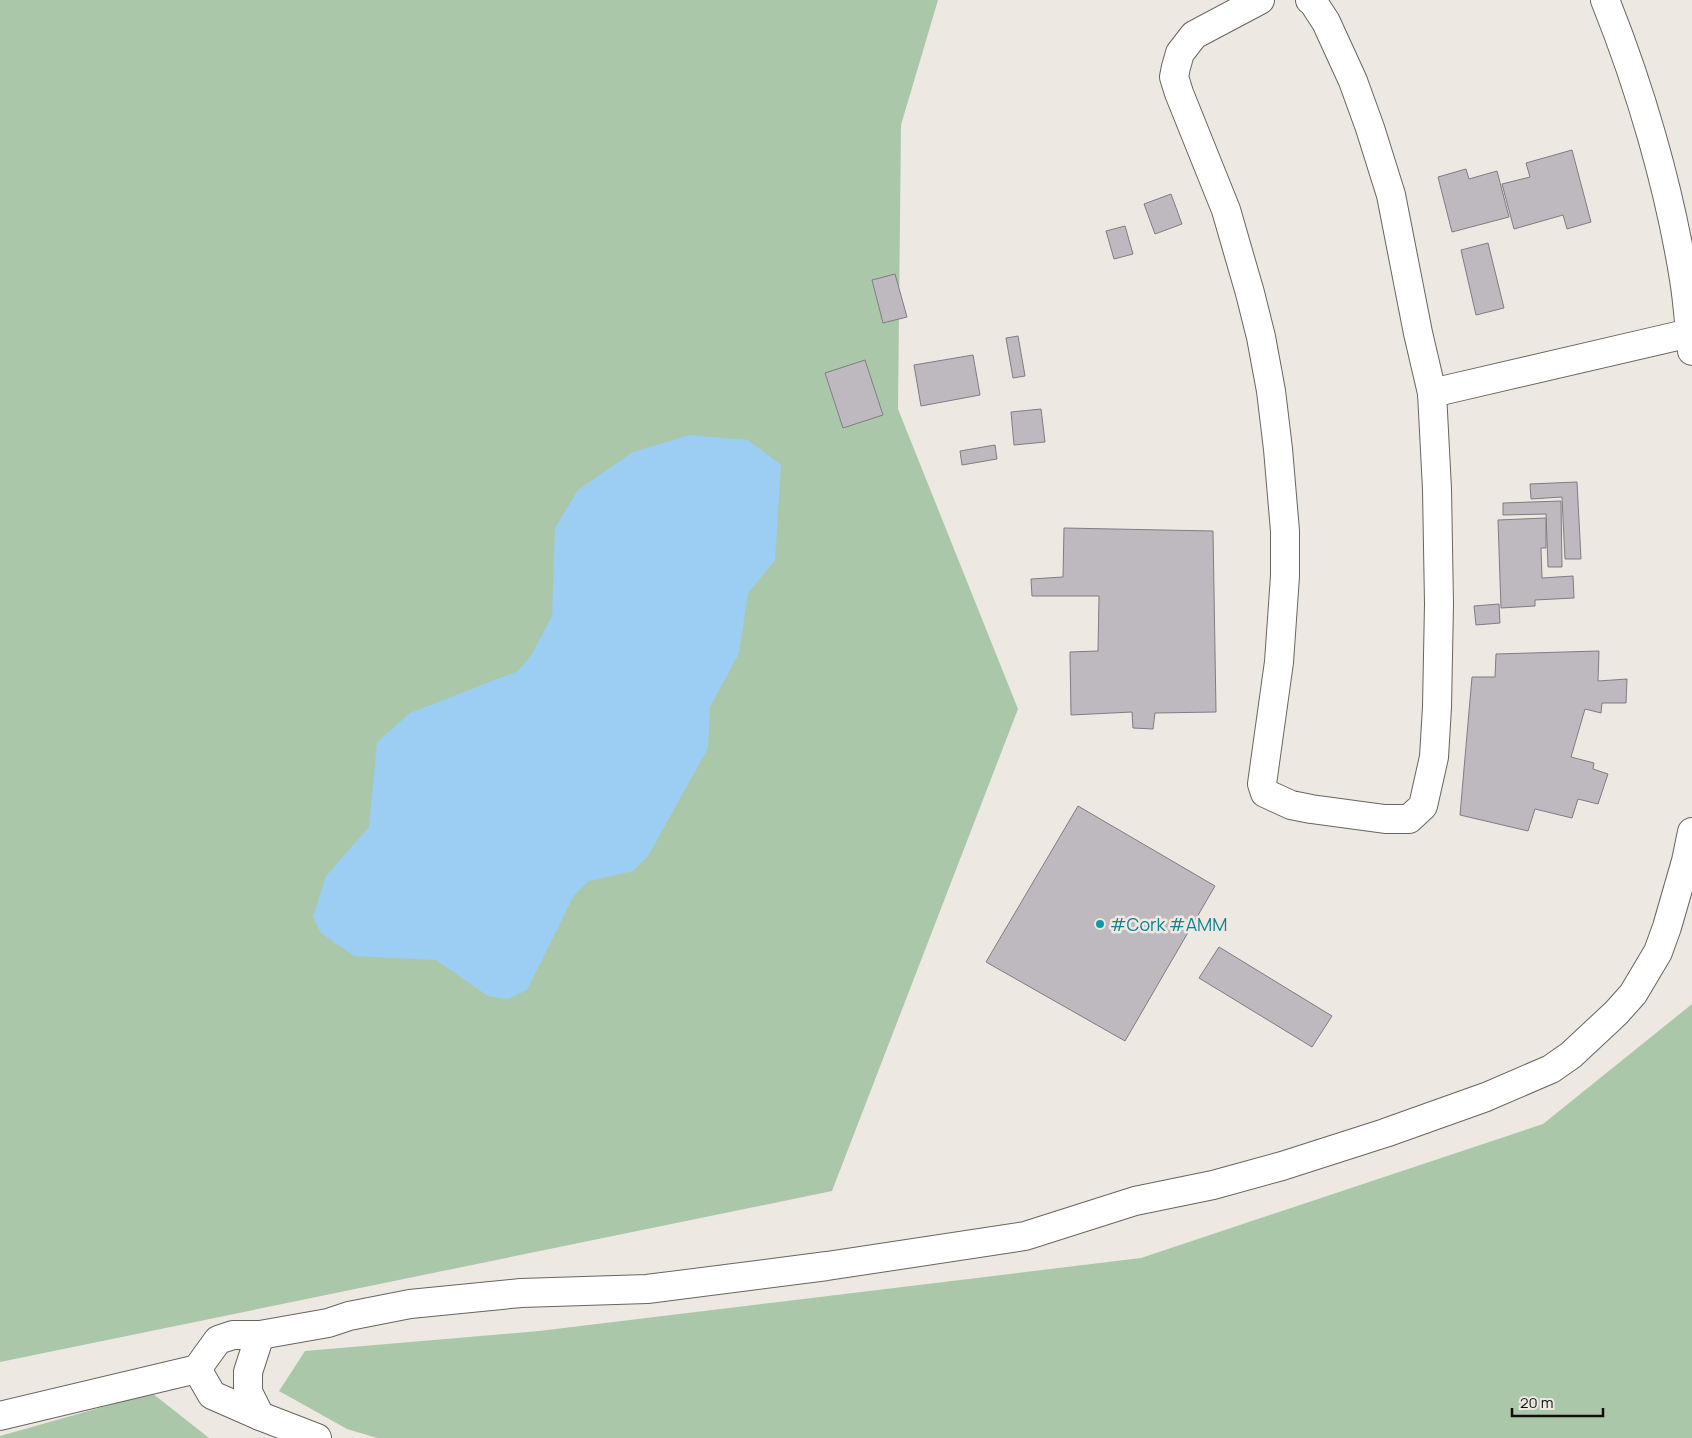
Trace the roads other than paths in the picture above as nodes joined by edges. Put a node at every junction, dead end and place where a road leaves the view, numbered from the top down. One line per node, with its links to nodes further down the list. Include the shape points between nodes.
1 (1260, 0): 5 (street, via 1194,35 1180,53 1174,77 1226,210 1261,337 1271,391 1285,531 1285,576 1279,662 1262,784 1265,793 1291,805 1385,819 1408,818 1423,806 1434,757 1438,707 1437,489)
2 (1310, 0): 5 (street, via 1326,22 1353,81 1388,185)
3 (1605, 0): 4 (street, via 1624,48 1669,203 1684,280)
4 (1691, 342): 5 (street)
5 (1432, 393)
6 (1692, 832): 7 (street, via 1658,952 1633,994 1616,1013 1572,1055 1551,1069 1486,1097 1385,1133 1282,1166 1213,1185 1135,1201 1025,1236 647,1289 521,1293 410,1304)
7 (260, 1335): 8 (street, via 218,1340); 10 (street, via 248,1372 248,1392)
8 (196, 1369): 9 (street); 10 (street, via 212,1395)
9 (0, 1416)
10 (260, 1416): 11 (street)
11 (317, 1438)

